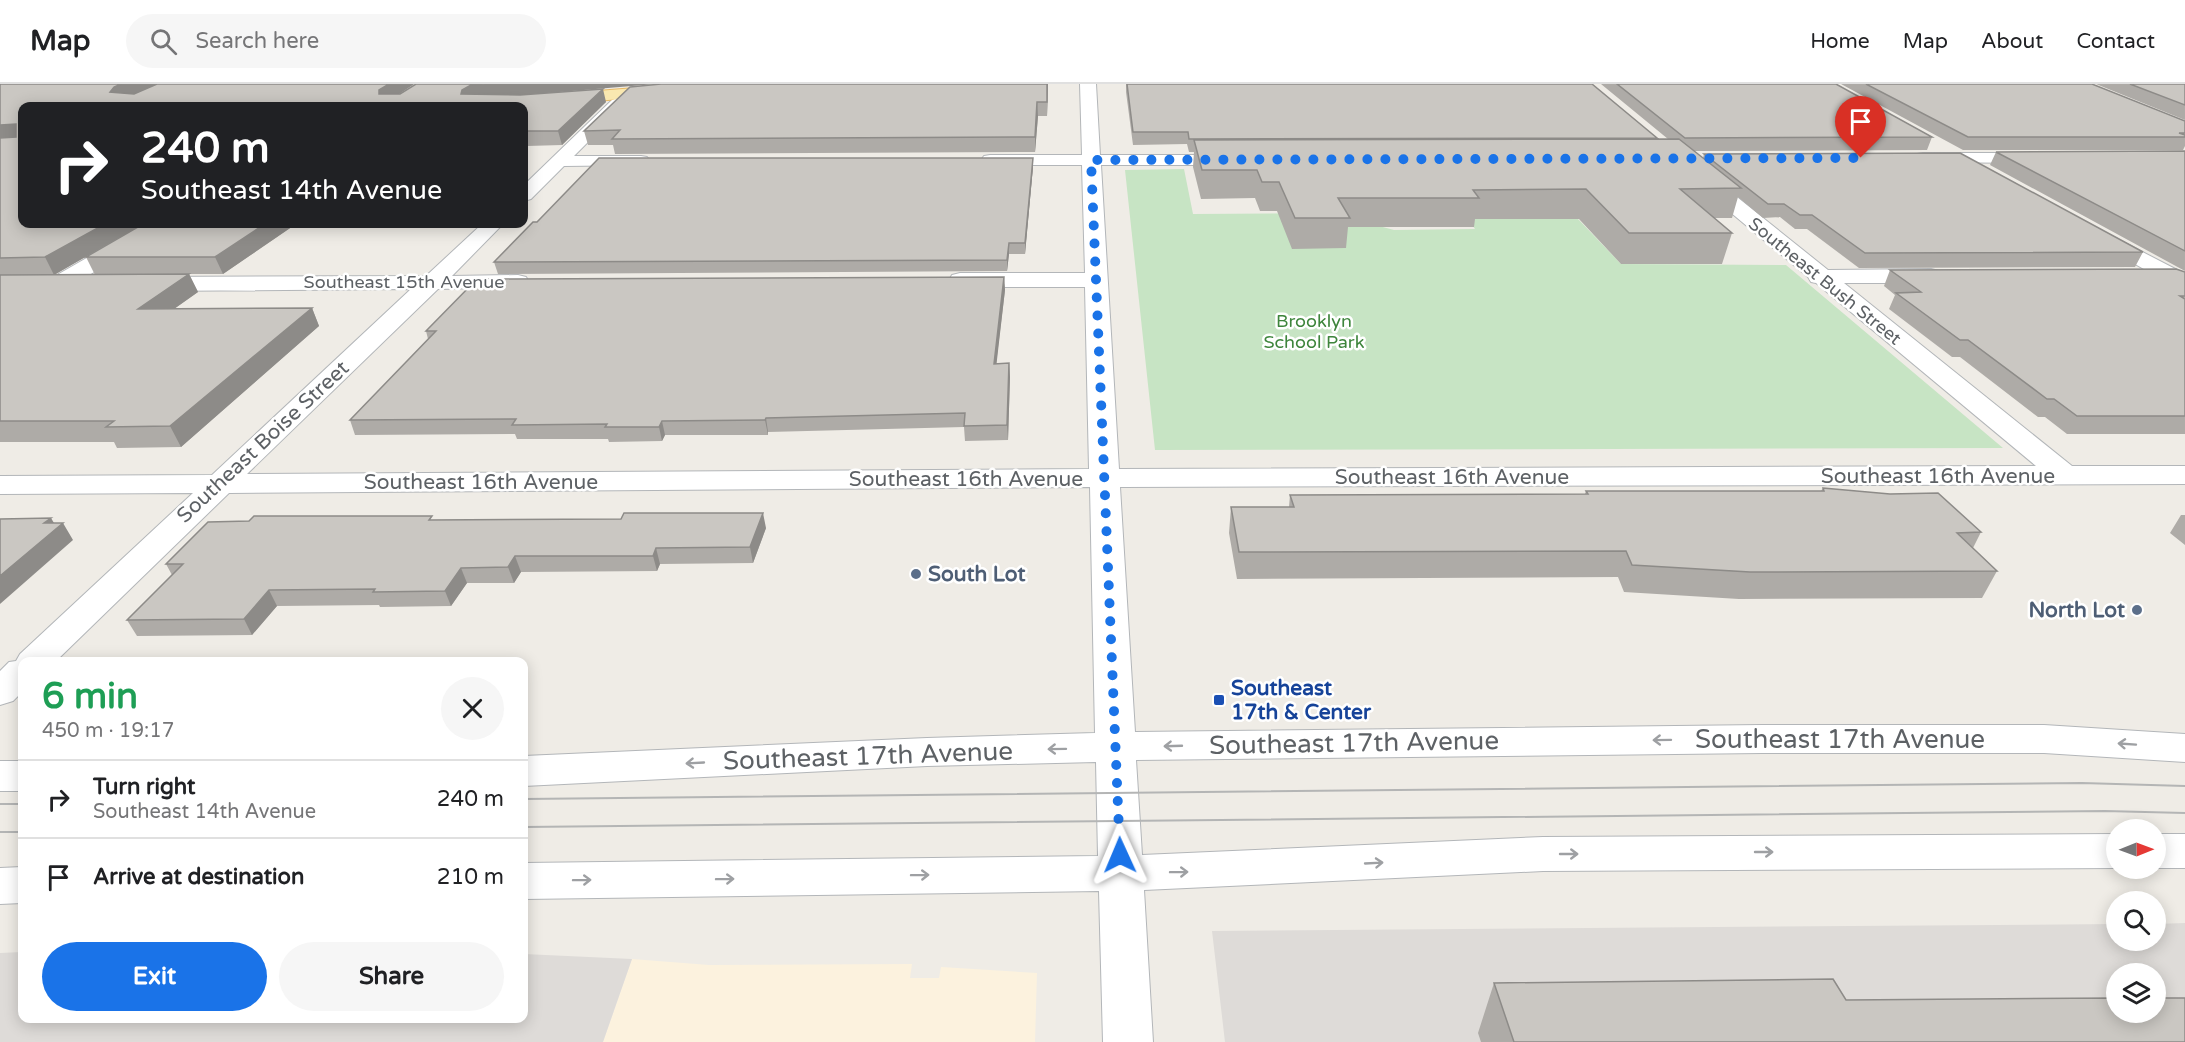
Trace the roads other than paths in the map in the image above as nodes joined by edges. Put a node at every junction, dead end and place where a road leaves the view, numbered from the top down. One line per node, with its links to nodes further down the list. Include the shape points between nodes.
1 (740, 84): 3 (main road)
2 (1088, 84): 11 (street)
3 (627, 94): 4 (main road); 12 (street)
4 (526, 102)
5 (1927, 141): 7 (street)
6 (1907, 158): 7 (street)
7 (1957, 158): 8 (street); 15 (street)
8 (2057, 158)
9 (1252, 159): 11 (street)
10 (977, 160): 11 (street)
11 (1091, 160): 25 (street)
12 (558, 161): 13 (street); 16 (street)
13 (660, 161)
14 (1683, 164): 22 (street, Southeast Bush Street)
15 (1988, 175)
16 (528, 191)
17 (2079, 225): 23 (street)
18 (153, 228): 28 (street, via 49,284)
19 (489, 228): 26 (street, Southeast Boise Street)
20 (1957, 276): 22 (street)
21 (2124, 276): 23 (street)
22 (1819, 277): 30 (street, Southeast Bush Street)
23 (2180, 278)
24 (943, 280): 25 (street)
25 (1096, 280): 32 (street)
26 (432, 282): 27 (street, Southeast 15th Avenue); 29 (street, Southeast 15th Avenue); 33 (street, Southeast Boise Street)
27 (541, 282)
28 (105, 284)
29 (128, 284)
30 (2064, 475): 31 (street, Southeast 16th Avenue); 32 (street, Southeast 16th Avenue)
31 (2185, 475)
32 (1104, 478): 33 (street, Southeast 16th Avenue); 38 (street)
33 (218, 484): 34 (street, Southeast 16th Avenue); 35 (street, Southeast Boise Street)
34 (0, 485)
35 (38, 657)
36 (18, 675): 37 (street)
37 (0, 692)
38 (1116, 747): 39 (street, Southeast 17th Avenue, one-way to 38, via 2044,739); 40 (street, Southeast 17th Avenue, one-way to 40); 46 (street)
39 (2185, 748)
40 (528, 771)
41 (0, 776): 42 (street)
42 (18, 776)
43 (2106, 851): 46 (street, one-way to 43, via 1543,854)
44 (2166, 851): 45 (street)
45 (2185, 851)
46 (1121, 873): 47 (street, one-way to 46); 50 (street)
47 (528, 881)
48 (18, 885): 49 (street)
49 (0, 886)
50 (1128, 1042)

